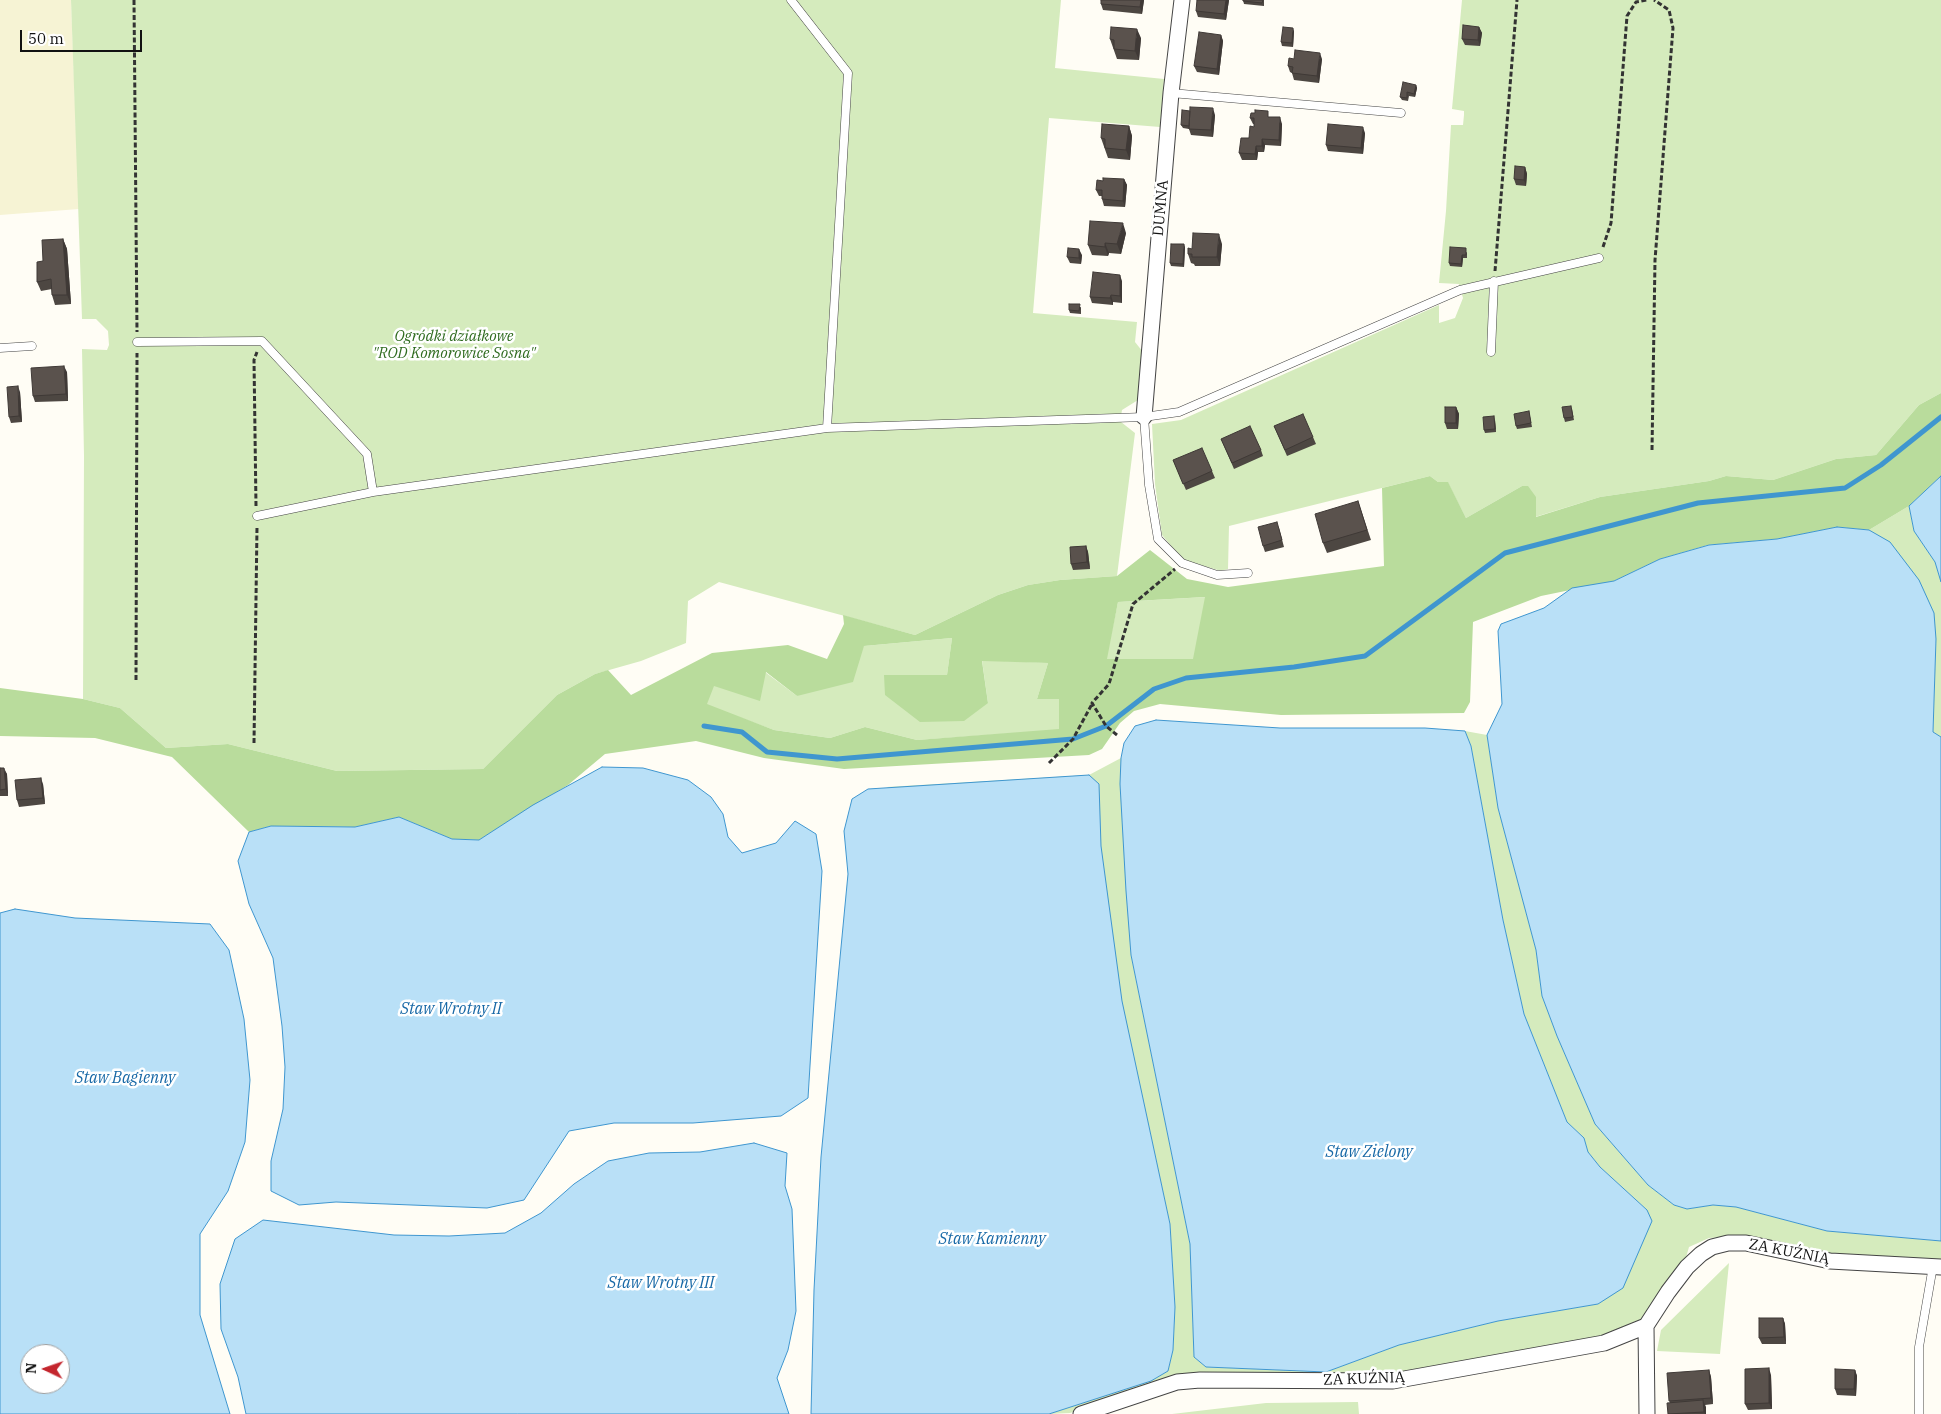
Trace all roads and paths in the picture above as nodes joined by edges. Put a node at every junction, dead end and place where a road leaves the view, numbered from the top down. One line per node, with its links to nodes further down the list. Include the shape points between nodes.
1 (134, 0): 12 (path)
2 (791, 0): 17 (lane, via 848,73)
3 (1182, 0): 7 (street, DUMNA)
4 (1517, 0): 10 (path)
5 (1647, 0): 9 (path, via 1636,2 1627,16 1611,223)
6 (1654, 0): 18 (path, via 1669,10 1673,28 1655,260)
7 (1171, 93): 8 (lane); 16 (street, DUMNA)
8 (1401, 113)
9 (1599, 258): 10 (lane)
10 (1494, 281): 15 (lane); 16 (lane, via 1437,299 1179,412)
11 (262, 340): 12 (lane); 19 (lane, via 367,454); 20 (path, via 254,360)
12 (137, 342): 23 (path)
13 (32, 346): 14 (lane)
14 (0, 348)
15 (1491, 352)
16 (1144, 417): 17 (lane); 21 (lane, via 1158,539)
17 (826, 428): 19 (lane)
18 (1652, 450)
19 (373, 492): 20 (lane)
20 (257, 516): 26 (path)
21 (1182, 563): 22 (lane, via 1216,574); 24 (path, via 1133,604 1109,684)
22 (1248, 573)
23 (136, 680)
24 (1092, 703): 25 (path, via 1106,726); 27 (path, via 1073,739)
25 (1117, 734)
26 (254, 743)
27 (1049, 763)
28 (1937, 1266): 29 (street, ZA KUŹNIĄ, via 1830,1261 1746,1243 1712,1246 1687,1267); 32 (lane, via 1919,1347)
29 (1646, 1326): 30 (street, ZA KUŹNIĄ, via 1604,1344 1393,1381 1178,1382); 31 (street)
30 (1081, 1414)
31 (1647, 1414)
32 (1919, 1414)

